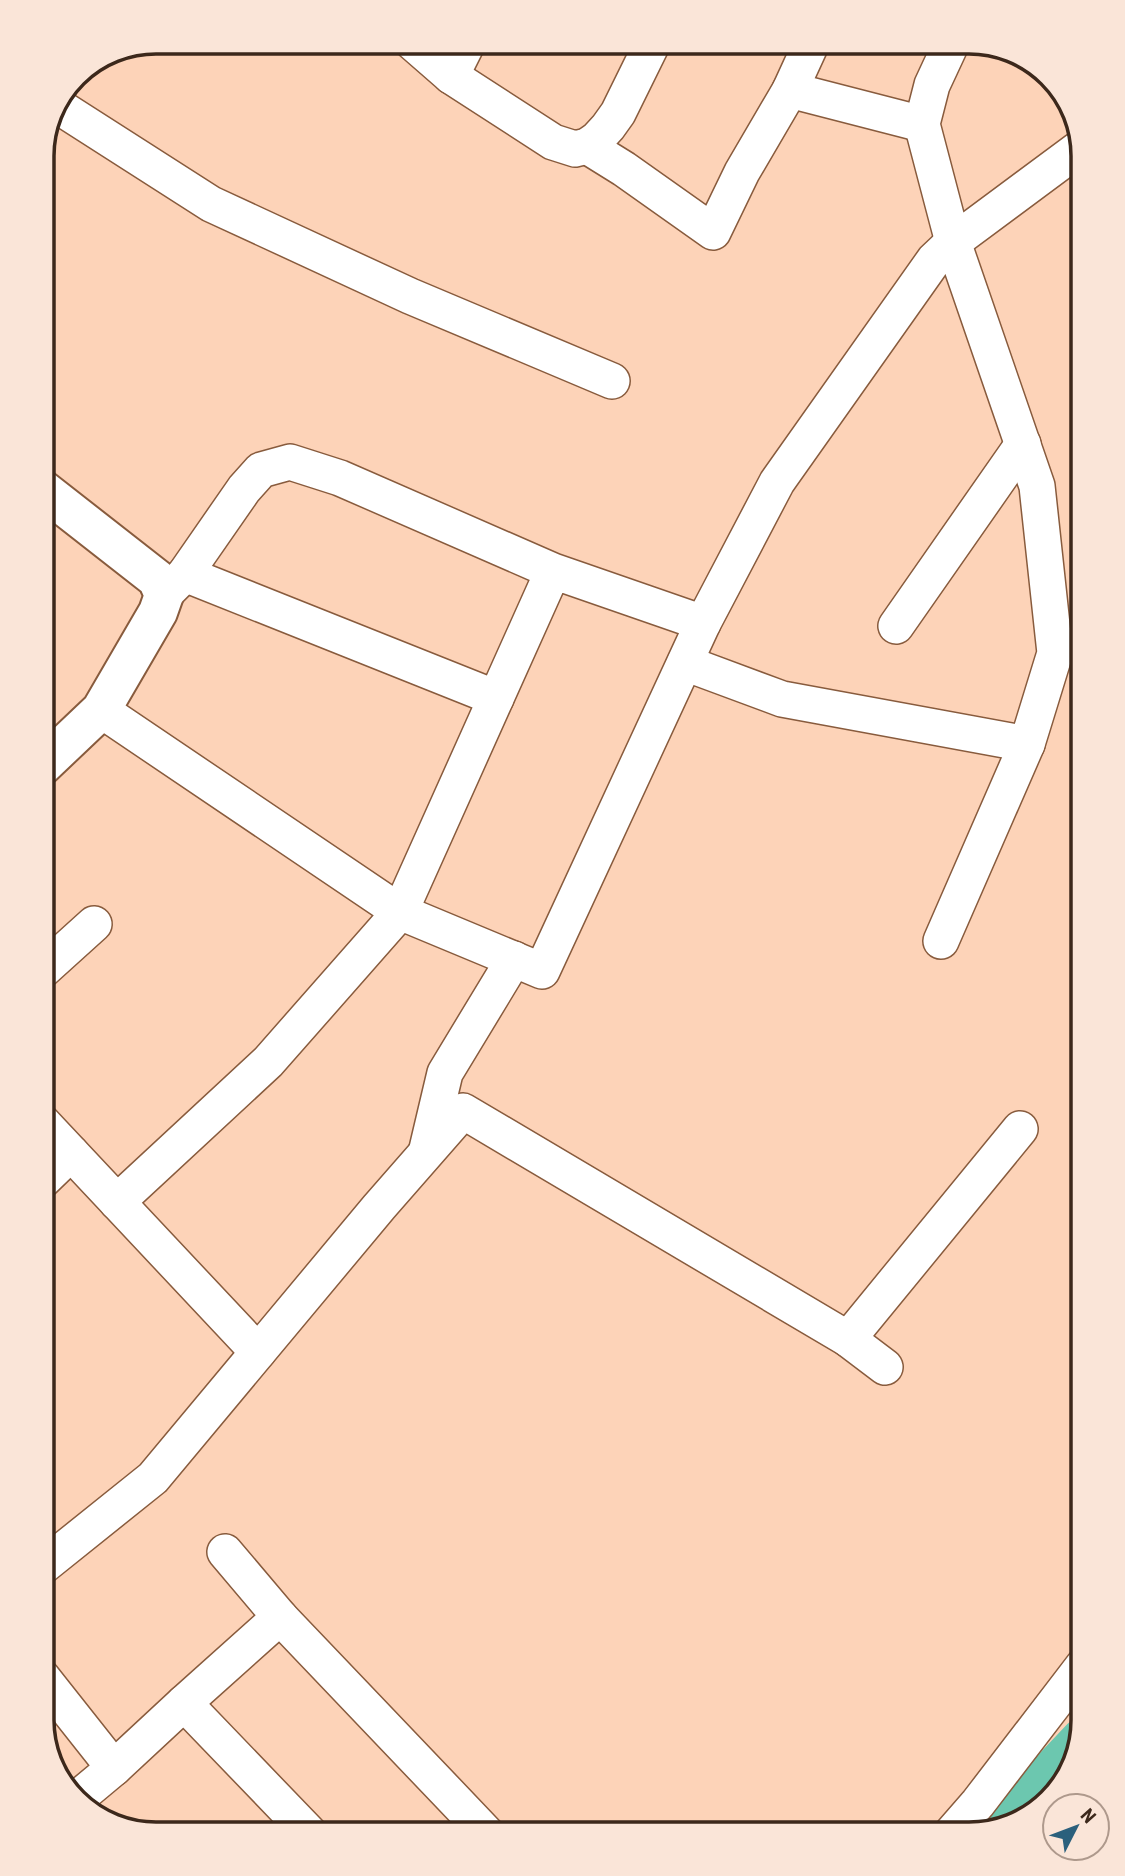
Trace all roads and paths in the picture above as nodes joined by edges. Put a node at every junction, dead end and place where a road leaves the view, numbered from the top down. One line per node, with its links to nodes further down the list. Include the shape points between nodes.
1 (426, 54): 6 (street)
2 (462, 54): 6 (street)
3 (647, 54): 10 (street, via 618,113)
4 (806, 54): 7 (street)
5 (946, 54): 9 (street)
6 (451, 76): 10 (street, via 554,142 575,149)
7 (790, 90): 9 (street); 10 (street, via 713,232)
8 (65, 111): 13 (street, via 211,204 410,296)
9 (922, 124): 12 (street)
10 (587, 146)
11 (1071, 155): 12 (street)
12 (953, 242): 14 (street); 18 (street, via 934,260 777,482)
13 (612, 381)
14 (1023, 444): 19 (street); 23 (street, via 1037,486 1055,653)
15 (54, 498): 17 (street, via 157,579)
16 (553, 571): 17 (street, via 340,478 290,462 261,470); 18 (street); 21 (street)
17 (174, 584): 21 (street); 22 (street)
18 (703, 623): 20 (street)
19 (896, 626)
20 (685, 663): 23 (street, via 782,699); 28 (street, via 542,971)
21 (496, 698): 25 (street)
22 (101, 710): 24 (street); 25 (street)
23 (1027, 744): 27 (street)
24 (54, 755)
25 (400, 912): 28 (street); 35 (street, via 268,1062)
26 (94, 924): 29 (street)
27 (941, 941)
28 (514, 958): 33 (street, via 445,1073)
29 (54, 960)
30 (1020, 1129): 36 (street)
31 (54, 1135): 32 (street)
32 (71, 1153): 34 (street); 35 (street)
33 (426, 1153): 36 (street, via 463,1111); 37 (street)
34 (54, 1169)
35 (117, 1202): 37 (street)
36 (848, 1339): 38 (street)
37 (258, 1352): 40 (street, via 153,1478)
38 (885, 1367)
39 (225, 1552): 41 (street)
40 (54, 1557)
41 (280, 1617): 44 (street); 48 (street)
42 (1071, 1682): 49 (street)
43 (54, 1692): 45 (street)
44 (184, 1703): 45 (street); 47 (street)
45 (114, 1768): 46 (street)
46 (85, 1793)
47 (298, 1822)
48 (476, 1822)
49 (961, 1822)

